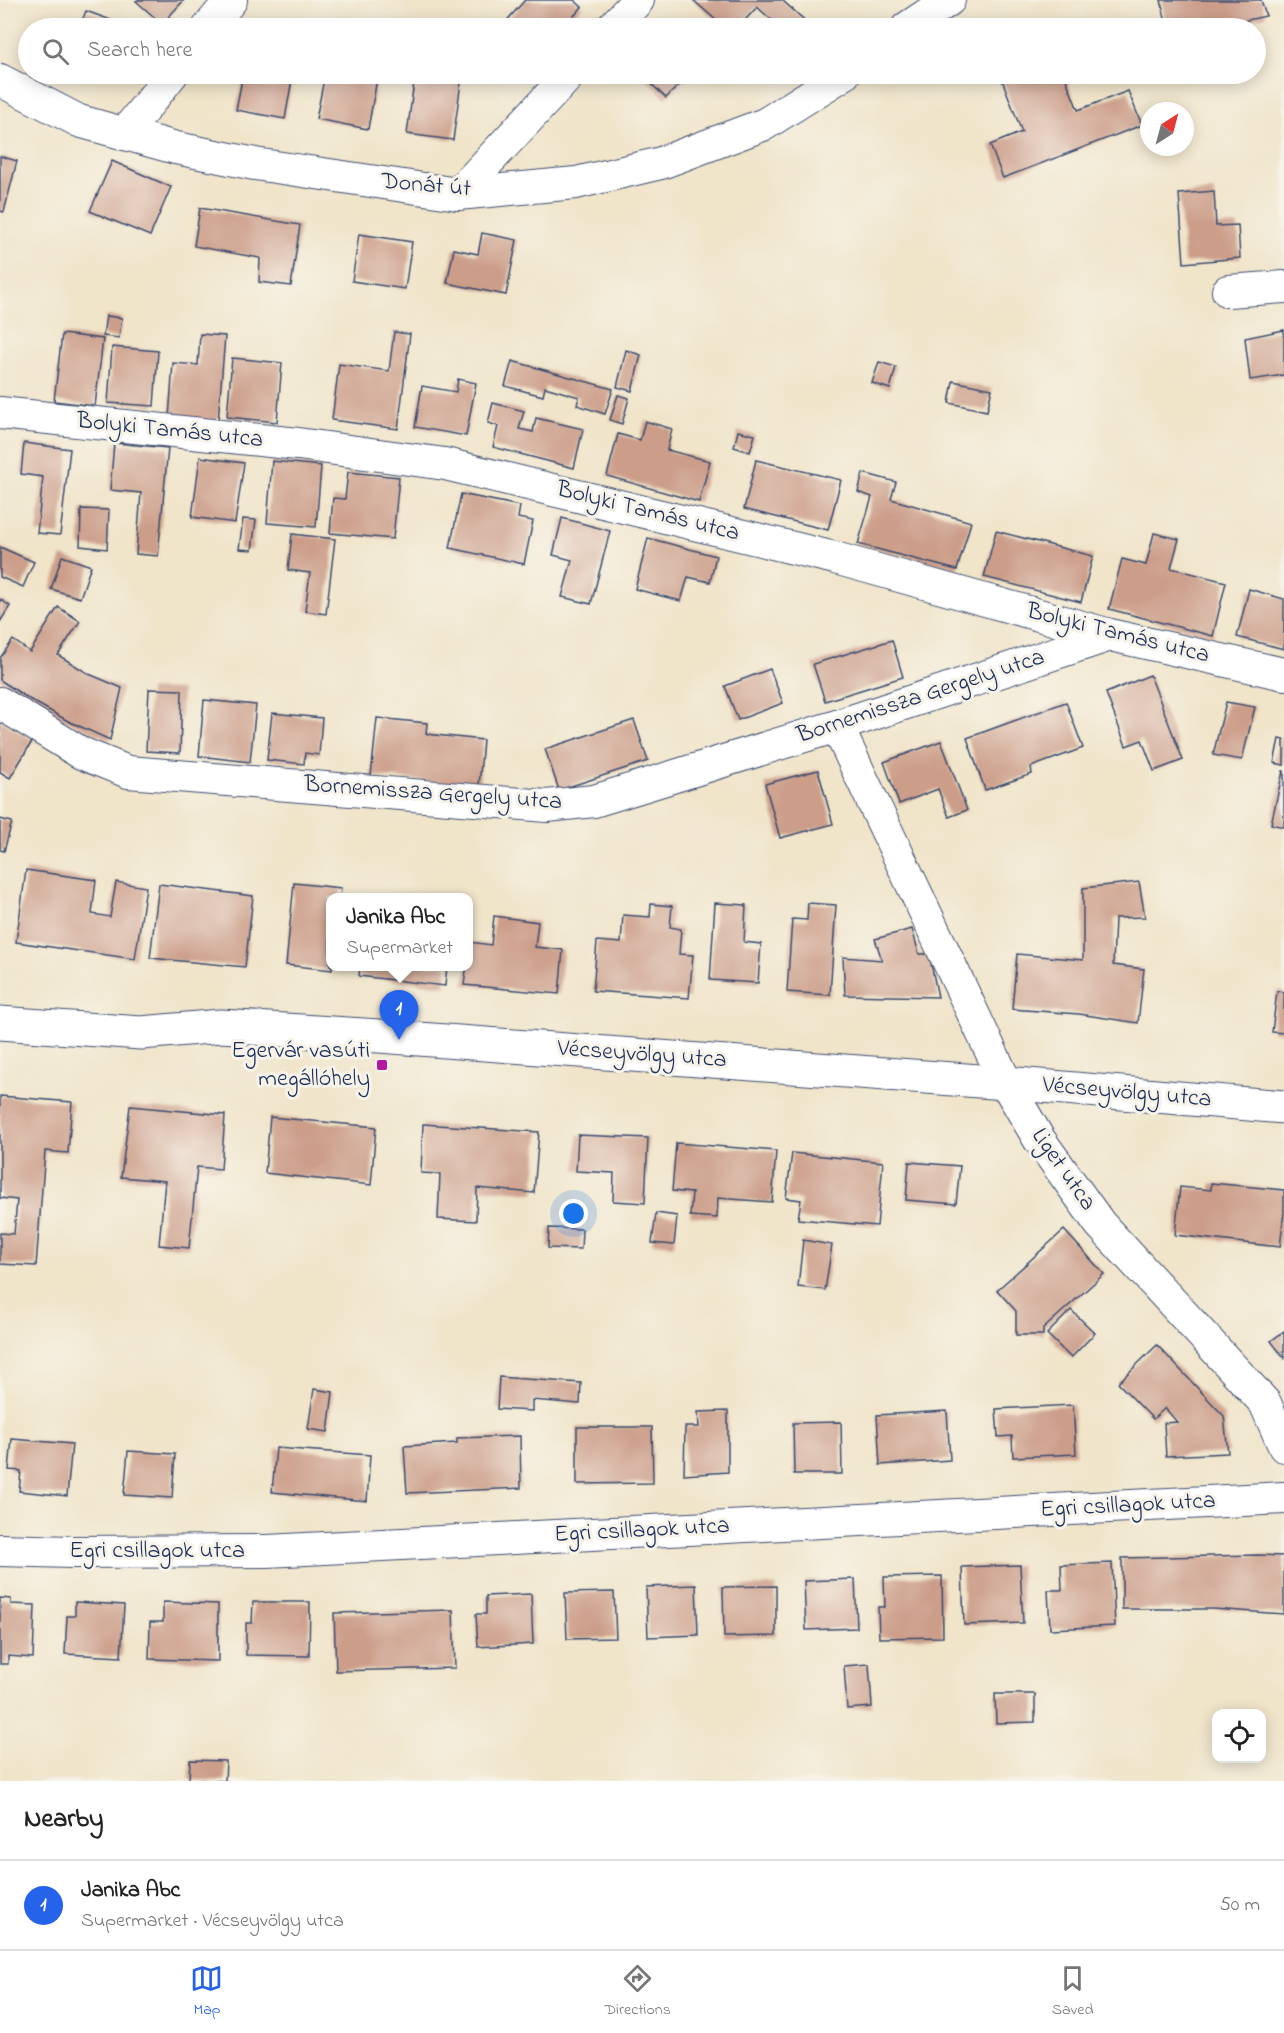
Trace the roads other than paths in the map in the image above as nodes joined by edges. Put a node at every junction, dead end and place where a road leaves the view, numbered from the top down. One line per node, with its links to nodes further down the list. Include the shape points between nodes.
1 (231, 0): 4 (street)
2 (638, 0): 5 (street)
3 (949, 0): 6 (street)
4 (216, 18)
5 (621, 18)
6 (922, 18)
7 (0, 80): 11 (street, Donát út, via 79,121)
8 (164, 84): 11 (street)
9 (561, 84): 12 (street)
10 (828, 84): 12 (street, Donát út, via 765,124 661,163 576,183)
11 (124, 134): 12 (street, Donát út, via 255,164)
12 (458, 194)
13 (1284, 286): 14 (street)
14 (1228, 291)
15 (0, 413): 16 (street, Bolyki Tamás utca, via 298,444 445,464 836,558)
16 (1110, 634): 17 (street, Bolyki Tamás utca); 19 (street, Bornemissza Gergely utca)
17 (1284, 675)
18 (0, 703): 19 (street, Bornemissza Gergely utca, via 81,753 128,772 547,806 594,801)
19 (837, 726): 21 (street, Liget utca)
20 (0, 1023): 21 (main road, Vécseyvölgy utca, via 141,1033 221,1026)
21 (1006, 1083): 22 (main road, Vécseyvölgy utca); 23 (street, Liget utca, via 1039,1139 1100,1224 1265,1403)
22 (1284, 1107)
23 (1284, 1446)
24 (1284, 1498): 25 (street, Egri csillagok utca, via 267,1551)
25 (0, 1550)

